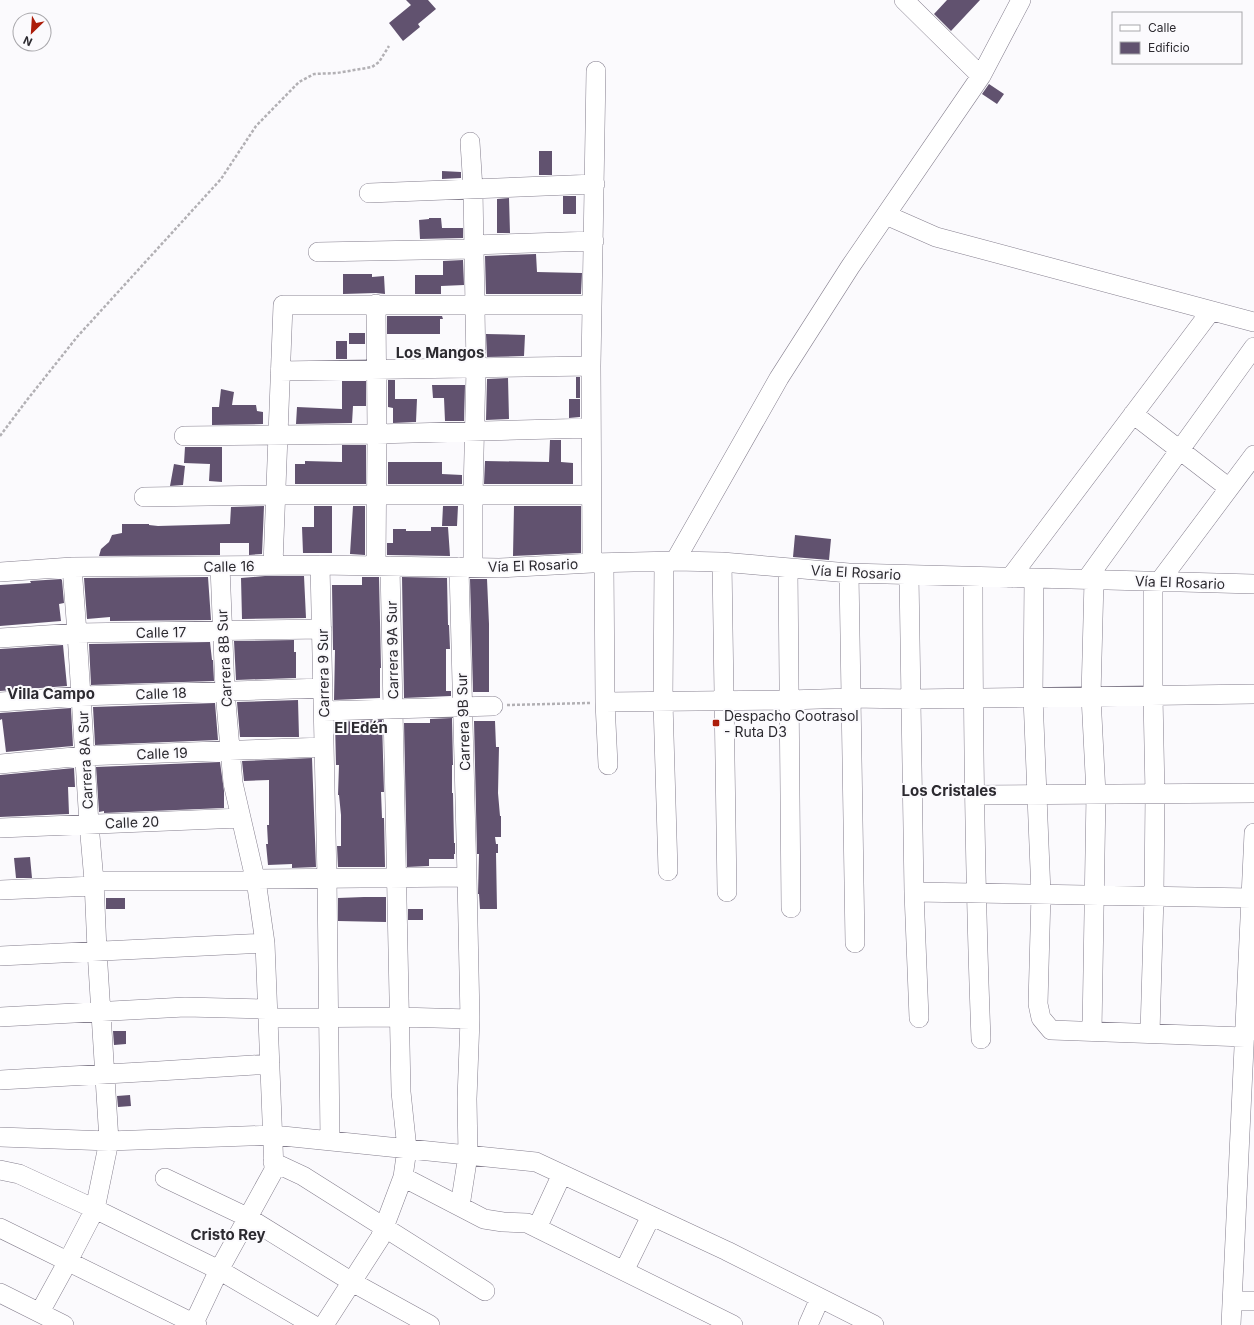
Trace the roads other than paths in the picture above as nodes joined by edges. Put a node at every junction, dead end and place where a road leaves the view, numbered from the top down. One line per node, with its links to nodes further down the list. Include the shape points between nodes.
1 (904, 0): 4 (street)
2 (1021, 0): 4 (street)
3 (596, 71): 6 (street)
4 (981, 76): 9 (street)
5 (470, 142): 7 (street, Carrera 9B Sur)
6 (595, 184): 7 (street); 10 (street)
7 (473, 189): 8 (street); 11 (street, Carrera 9B Sur)
8 (370, 193)
9 (886, 215): 16 (street, via 936,237); 37 (street, via 779,378)
10 (594, 241): 11 (street); 15 (street)
11 (473, 247): 12 (street); 14 (street, Carrera 9B Sur)
12 (318, 252)
13 (376, 304): 14 (street); 21 (street, Carrera 9A Sur); 22 (street, via 283,305)
14 (474, 305): 15 (street); 20 (street, Carrera 9B Sur)
15 (592, 305): 19 (street)
16 (1211, 312): 17 (street); 23 (street)
17 (1254, 322)
18 (1254, 347): 29 (street)
19 (591, 366): 20 (street); 24 (street)
20 (476, 368): 21 (street); 25 (street, Carrera 9B Sur)
21 (376, 370): 22 (street); 27 (street, Carrera 9A Sur)
22 (280, 371): 26 (street)
23 (1133, 414): 29 (street); 51 (street)
24 (591, 428): 25 (street); 34 (street)
25 (475, 430): 27 (street); 33 (street, Carrera 9B Sur)
26 (278, 434): 27 (street); 28 (street); 32 (street)
27 (377, 434): 35 (street, Carrera 9A Sur)
28 (184, 436)
29 (1180, 450): 31 (street); 53 (street)
30 (1254, 455): 31 (street)
31 (1229, 488): 54 (street)
32 (276, 495): 35 (street); 36 (street); 40 (street)
33 (473, 495): 34 (street); 35 (street); 45 (street, Carrera 9B Sur)
34 (591, 495): 39 (street)
35 (377, 496): 43 (street, Carrera 9A Sur)
36 (144, 497)
37 (669, 561): 38 (street, Vía El Rosario); 39 (street, Vía El Rosario); 74 (street)
38 (722, 562): 46 (street, Vía El Rosario); 71 (street)
39 (598, 563): 45 (street, Vía El Rosario); 73 (street)
40 (273, 565): 41 (street, Calle 16); 42 (street, Calle 16)
41 (320, 565): 43 (street, Calle 16); 56 (street, Carrera 9 Sur)
42 (220, 566): 44 (street, Calle 16); 57 (street, Carrera 8B Sur)
43 (383, 566): 45 (street, Calle 16); 77 (street, Carrera 9A Sur)
44 (72, 567): 47 (street, Calle 16); 58 (street, Carrera 8A Sur)
45 (466, 567): 76 (street, Carrera 9B Sur)
46 (788, 568): 48 (street, Vía El Rosario); 70 (street)
47 (0, 572)
48 (849, 573): 49 (street, Vía El Rosario); 67 (street)
49 (910, 575): 50 (street, Vía El Rosario); 69 (street)
50 (973, 577): 51 (street, Vía El Rosario); 68 (street)
51 (1010, 578): 52 (street, Vía El Rosario)
52 (1034, 578): 53 (street, Vía El Rosario); 66 (street)
53 (1090, 580): 54 (street, Vía El Rosario); 64 (street)
54 (1156, 582): 55 (street, Vía El Rosario); 65 (street)
55 (1254, 584)
56 (322, 629): 57 (street, Calle 17); 60 (street, Carrera 9 Sur)
57 (222, 631): 58 (street, Calle 17); 61 (street, Carrera 8B Sur)
58 (77, 633): 59 (street, Calle 17); 63 (street, Carrera 8A Sur)
59 (0, 638)
60 (323, 688): 61 (street, Calle 18); 78 (street, Carrera 9 Sur)
61 (225, 691): 63 (street, Calle 18); 80 (street, Carrera 8B Sur)
62 (1254, 694): 65 (street)
63 (81, 696): 72 (street, Calle 18); 81 (street, Carrera 8A Sur)
64 (1091, 696): 65 (street); 66 (street); 86 (street)
65 (1153, 696): 87 (street)
66 (1032, 697): 68 (street); 85 (street)
67 (851, 698): 69 (street); 70 (street); 109 (street)
68 (973, 698): 69 (street); 88 (street)
69 (912, 699): 102 (street)
70 (789, 700): 71 (street); 107 (street)
71 (724, 701): 74 (street); 101 (street)
72 (0, 702)
73 (605, 702): 74 (street); 83 (street)
74 (663, 702): 93 (street)
75 (493, 706): 76 (street)
76 (462, 707): 77 (street); 95 (street, Carrera 9B Sur)
77 (393, 709): 78 (street); 94 (street, Carrera 9A Sur)
78 (324, 711): 79 (street, Carrera 9 Sur)
79 (324, 747): 80 (street, Calle 19); 96 (street, Carrera 9 Sur)
80 (230, 751): 81 (street, Calle 19); 89 (street, Carrera 8B Sur, via 233,783)
81 (84, 756): 82 (street, Calle 19); 90 (street, Carrera 8A Sur)
82 (0, 764)
83 (608, 765)
84 (1254, 793): 87 (street)
85 (1037, 794): 86 (street); 88 (street); 104 (street)
86 (1096, 794): 87 (street); 105 (street)
87 (1155, 794): 106 (street)
88 (974, 795): 103 (street)
89 (241, 818): 90 (street, Calle 20); 97 (street, Carrera 8B Sur)
90 (89, 824): 91 (street, Calle 20); 98 (street, Carrera 8A Sur)
91 (0, 828)
92 (1254, 833): 100 (street)
93 (668, 871)
94 (396, 877): 95 (street); 96 (street); 116 (street, Carrera 9A Sur)
95 (467, 877): 118 (street, Carrera 9B Sur)
96 (327, 878): 97 (street); 117 (street, Carrera 9 Sur)
97 (256, 880): 98 (street); 108 (street, Carrera 8B Sur)
98 (94, 883): 99 (street); 110 (street, Carrera 8A Sur)
99 (0, 890)
100 (1252, 891): 106 (street); 112 (street)
101 (727, 892)
102 (914, 892): 103 (street); 119 (street)
103 (976, 893): 104 (street); 123 (street)
104 (1040, 894): 105 (street); 120 (street, via 1038,1004 1041,1018 1051,1030)
105 (1094, 895): 106 (street); 120 (street)
106 (1154, 896): 121 (street)
107 (791, 908)
108 (265, 943): 110 (street); 114 (street, Carrera 8B Sur)
109 (855, 943)
110 (96, 950): 111 (street); 113 (street, Carrera 8A Sur)
111 (0, 956)
112 (1250, 986): 122 (street)
113 (100, 1010): 114 (street, via 185,1007); 115 (street); 125 (street, Carrera 8A Sur)
114 (268, 1014): 117 (street); 124 (street, Carrera 8B Sur)
115 (0, 1017)
116 (399, 1017): 117 (street); 118 (street); 132 (street, Carrera 9A Sur, via 402,1106)
117 (329, 1018): 131 (street, Carrera 9 Sur)
118 (470, 1018): 133 (street, Carrera 9B Sur)
119 (919, 1018)
120 (1092, 1031): 121 (street)
121 (1150, 1033): 122 (street)
122 (1244, 1037): 127 (street)
123 (981, 1039)
124 (270, 1064): 125 (street); 128 (street, Carrera 8B Sur)
125 (104, 1074): 126 (street); 130 (street, Carrera 8A Sur)
126 (0, 1080)
127 (1248, 1087): 139 (street)
128 (273, 1135): 130 (street); 131 (street); 134 (street, Carrera 8B Sur)
129 (0, 1137): 130 (street)
130 (109, 1141): 141 (street, Carrera 8A Sur)
131 (330, 1141): 132 (street)
132 (407, 1149): 133 (street); 137 (street, Carrera 9A Sur)
133 (468, 1155): 136 (street, via 536,1162); 140 (street, Carrera 9B Sur)
134 (273, 1162): 143 (street, Carrera 8B Sur, via 274,1170); 145 (street, via 303,1176)
135 (0, 1170): 141 (street, via 19,1174)
136 (562, 1174): 142 (street); 146 (street)
137 (403, 1177): 140 (street); 145 (street, Carrera 9A Sur)
138 (165, 1178): 143 (street)
139 (1246, 1187): 154 (street)
140 (460, 1206): 146 (street, via 484,1219 527,1223)
141 (95, 1209): 147 (street, Carrera 8A Sur); 148 (street)
142 (651, 1216): 149 (street); 153 (street)
143 (248, 1217): 148 (street, Carrera 8B Sur); 150 (street)
144 (0, 1228): 147 (street)
145 (384, 1228): 150 (street, Carrera 9A Sur); 151 (street)
146 (537, 1228): 149 (street)
147 (68, 1261): 156 (street, Carrera 8A Sur); 157 (street)
148 (219, 1270): 157 (street, Carrera 8B Sur); 159 (street)
149 (624, 1271): 162 (street)
150 (352, 1282): 160 (street, Carrera 9A Sur); 161 (street)
151 (485, 1291)
152 (0, 1293): 156 (street)
153 (820, 1298): 163 (street); 164 (street)
154 (1233, 1301): 155 (street); 165 (street)
155 (1254, 1301)
156 (40, 1312): 158 (street)
157 (195, 1324)
158 (64, 1325)
159 (313, 1325)
160 (324, 1325)
161 (430, 1325)
162 (733, 1325)
163 (808, 1325)
164 (874, 1325)
165 (1231, 1325)

